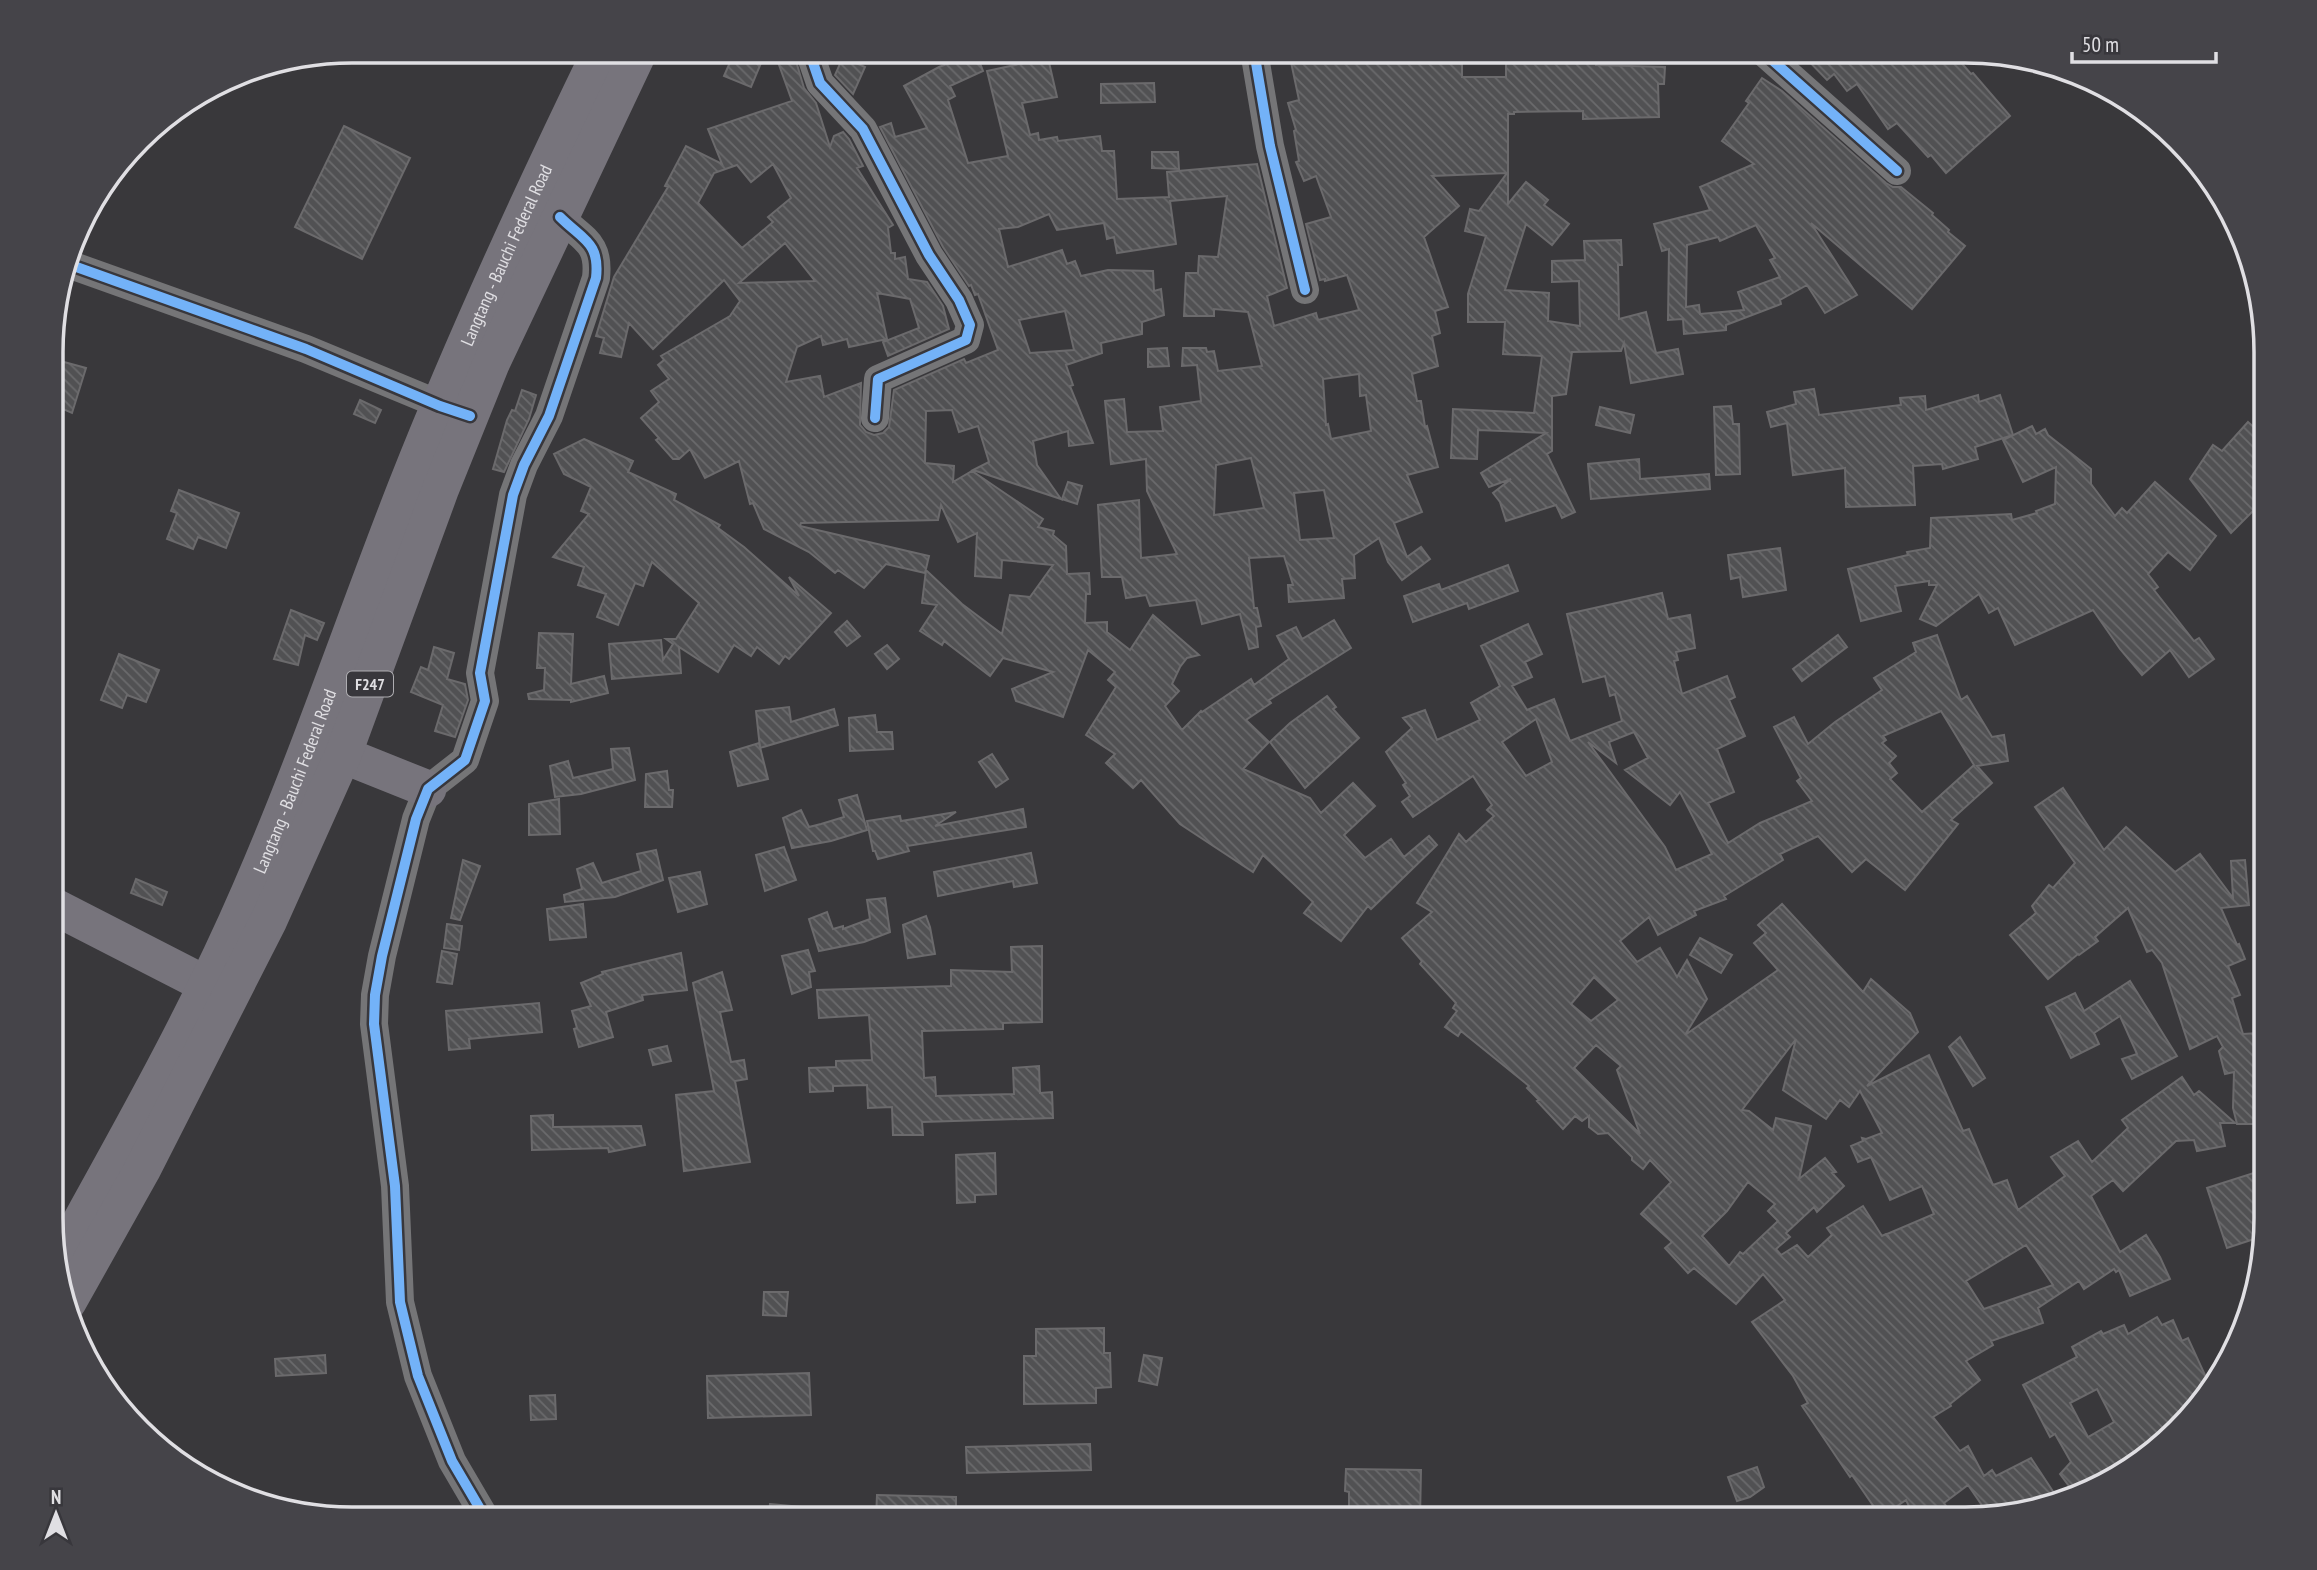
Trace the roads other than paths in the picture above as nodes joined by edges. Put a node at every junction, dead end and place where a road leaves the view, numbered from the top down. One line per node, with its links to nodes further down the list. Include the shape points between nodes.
1 (595, 63): 10 (main road, Langtang - Bauchi Federal Road / F247, via 545,165)
2 (633, 63): 7 (main road, F247)
3 (813, 63): 11 (street, via 820,83 863,129 970,325 966,340 878,379)
4 (1256, 63): 9 (street, via 1270,146)
5 (1776, 63): 6 (street)
6 (1897, 171)
7 (560, 216): 10 (main road, F247, via 491,364); 14 (street, via 593,246 598,261 596,278 549,416 513,495 480,673 485,701 465,761)
8 (76, 267): 10 (street, via 306,349)
9 (1305, 290)
10 (455, 411): 12 (main road, Langtang - Bauchi Federal Road / F247, via 407,484); 13 (main road, F247, via 441,488)
11 (876, 418)
12 (308, 746): 13 (main road); 16 (main road, Langtang - Bauchi Federal Road / F247)
13 (343, 755): 14 (main road); 18 (main road, F247, via 269,920 142,1170)
14 (428, 789): 19 (street, via 385,943 374,1024 395,1186 400,1302 418,1376 452,1461)
15 (63, 911): 16 (main road)
16 (207, 985): 17 (main road, Langtang - Bauchi Federal Road / F247)
17 (65, 1250)
18 (73, 1293)
19 (477, 1507)

